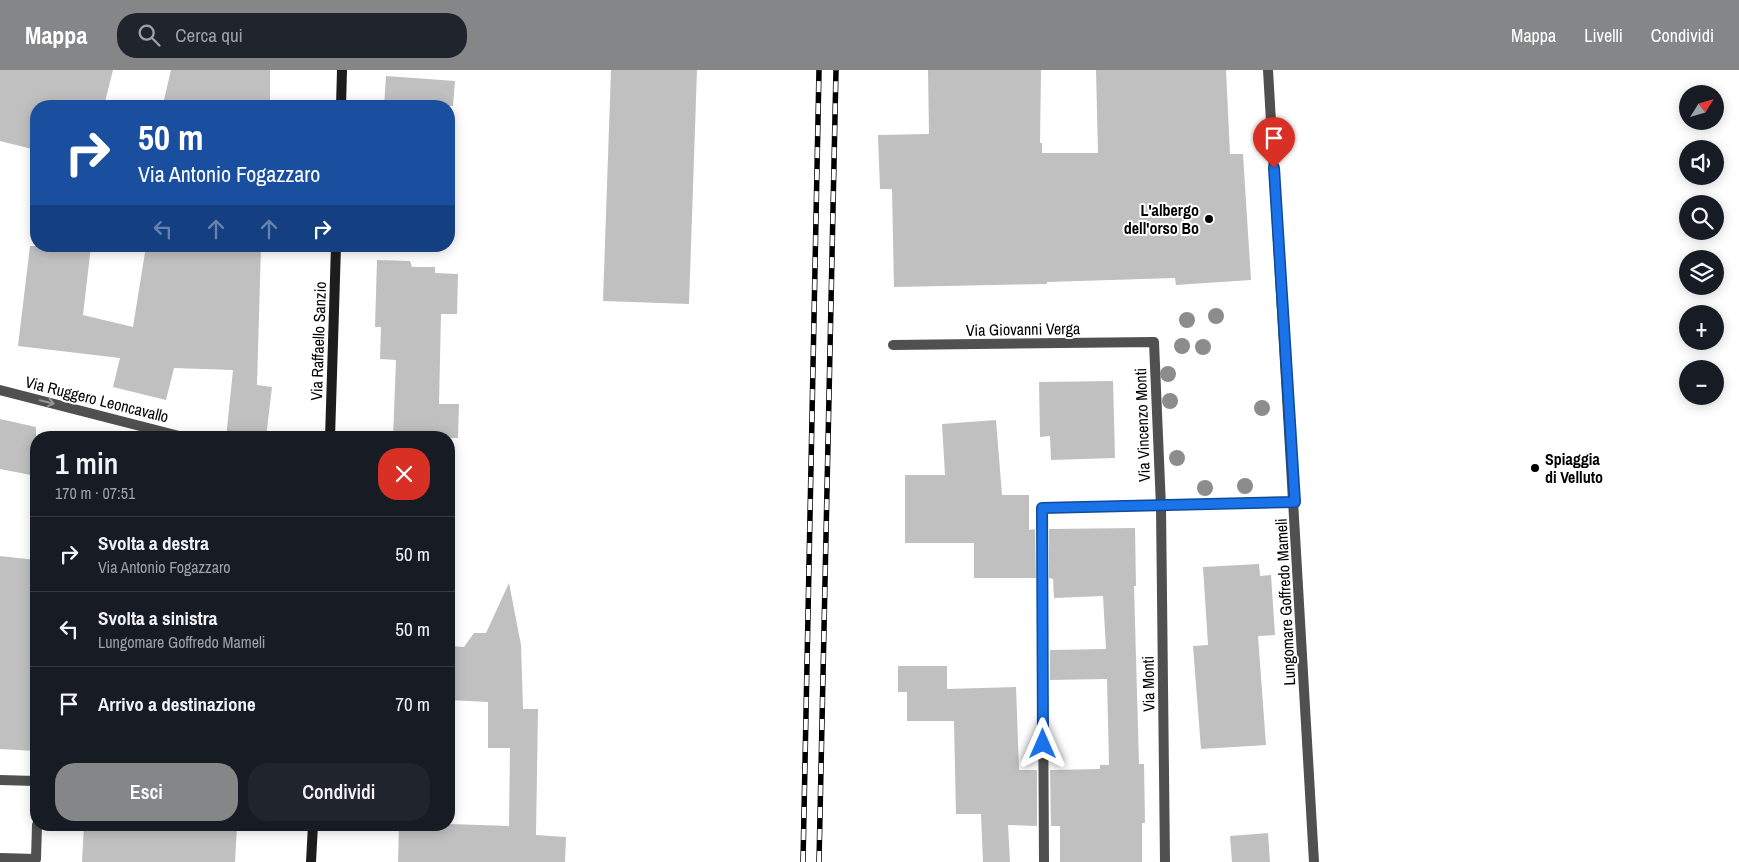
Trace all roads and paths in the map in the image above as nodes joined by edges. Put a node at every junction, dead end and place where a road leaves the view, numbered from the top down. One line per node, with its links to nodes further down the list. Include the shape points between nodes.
1 (342, 70): 3 (main road)
2 (1268, 70): 10 (street, Lungomare Goffredo Mameli)
3 (341, 100)
4 (336, 252): 9 (main road, Via Raffaello Sanzio)
5 (1154, 342): 6 (street, Via Giovanni Verga); 11 (street, Via Vincenzo Monti)
6 (893, 345)
7 (0, 390): 8 (street, Via Ruggero Leoncavallo, one-way to 8)
8 (160, 431)
9 (330, 431)
10 (1295, 502): 11 (street); 20 (street, Lungomare Goffredo Mameli)
11 (1161, 506): 18 (street, via 1042,508); 19 (street, Via Monti)
12 (0, 780): 13 (street)
13 (30, 781)
14 (37, 831): 16 (street, via 36,859)
15 (313, 831): 17 (main road)
16 (0, 858)
17 (311, 862)
18 (1044, 862)
19 (1165, 862)
20 (1314, 862)

